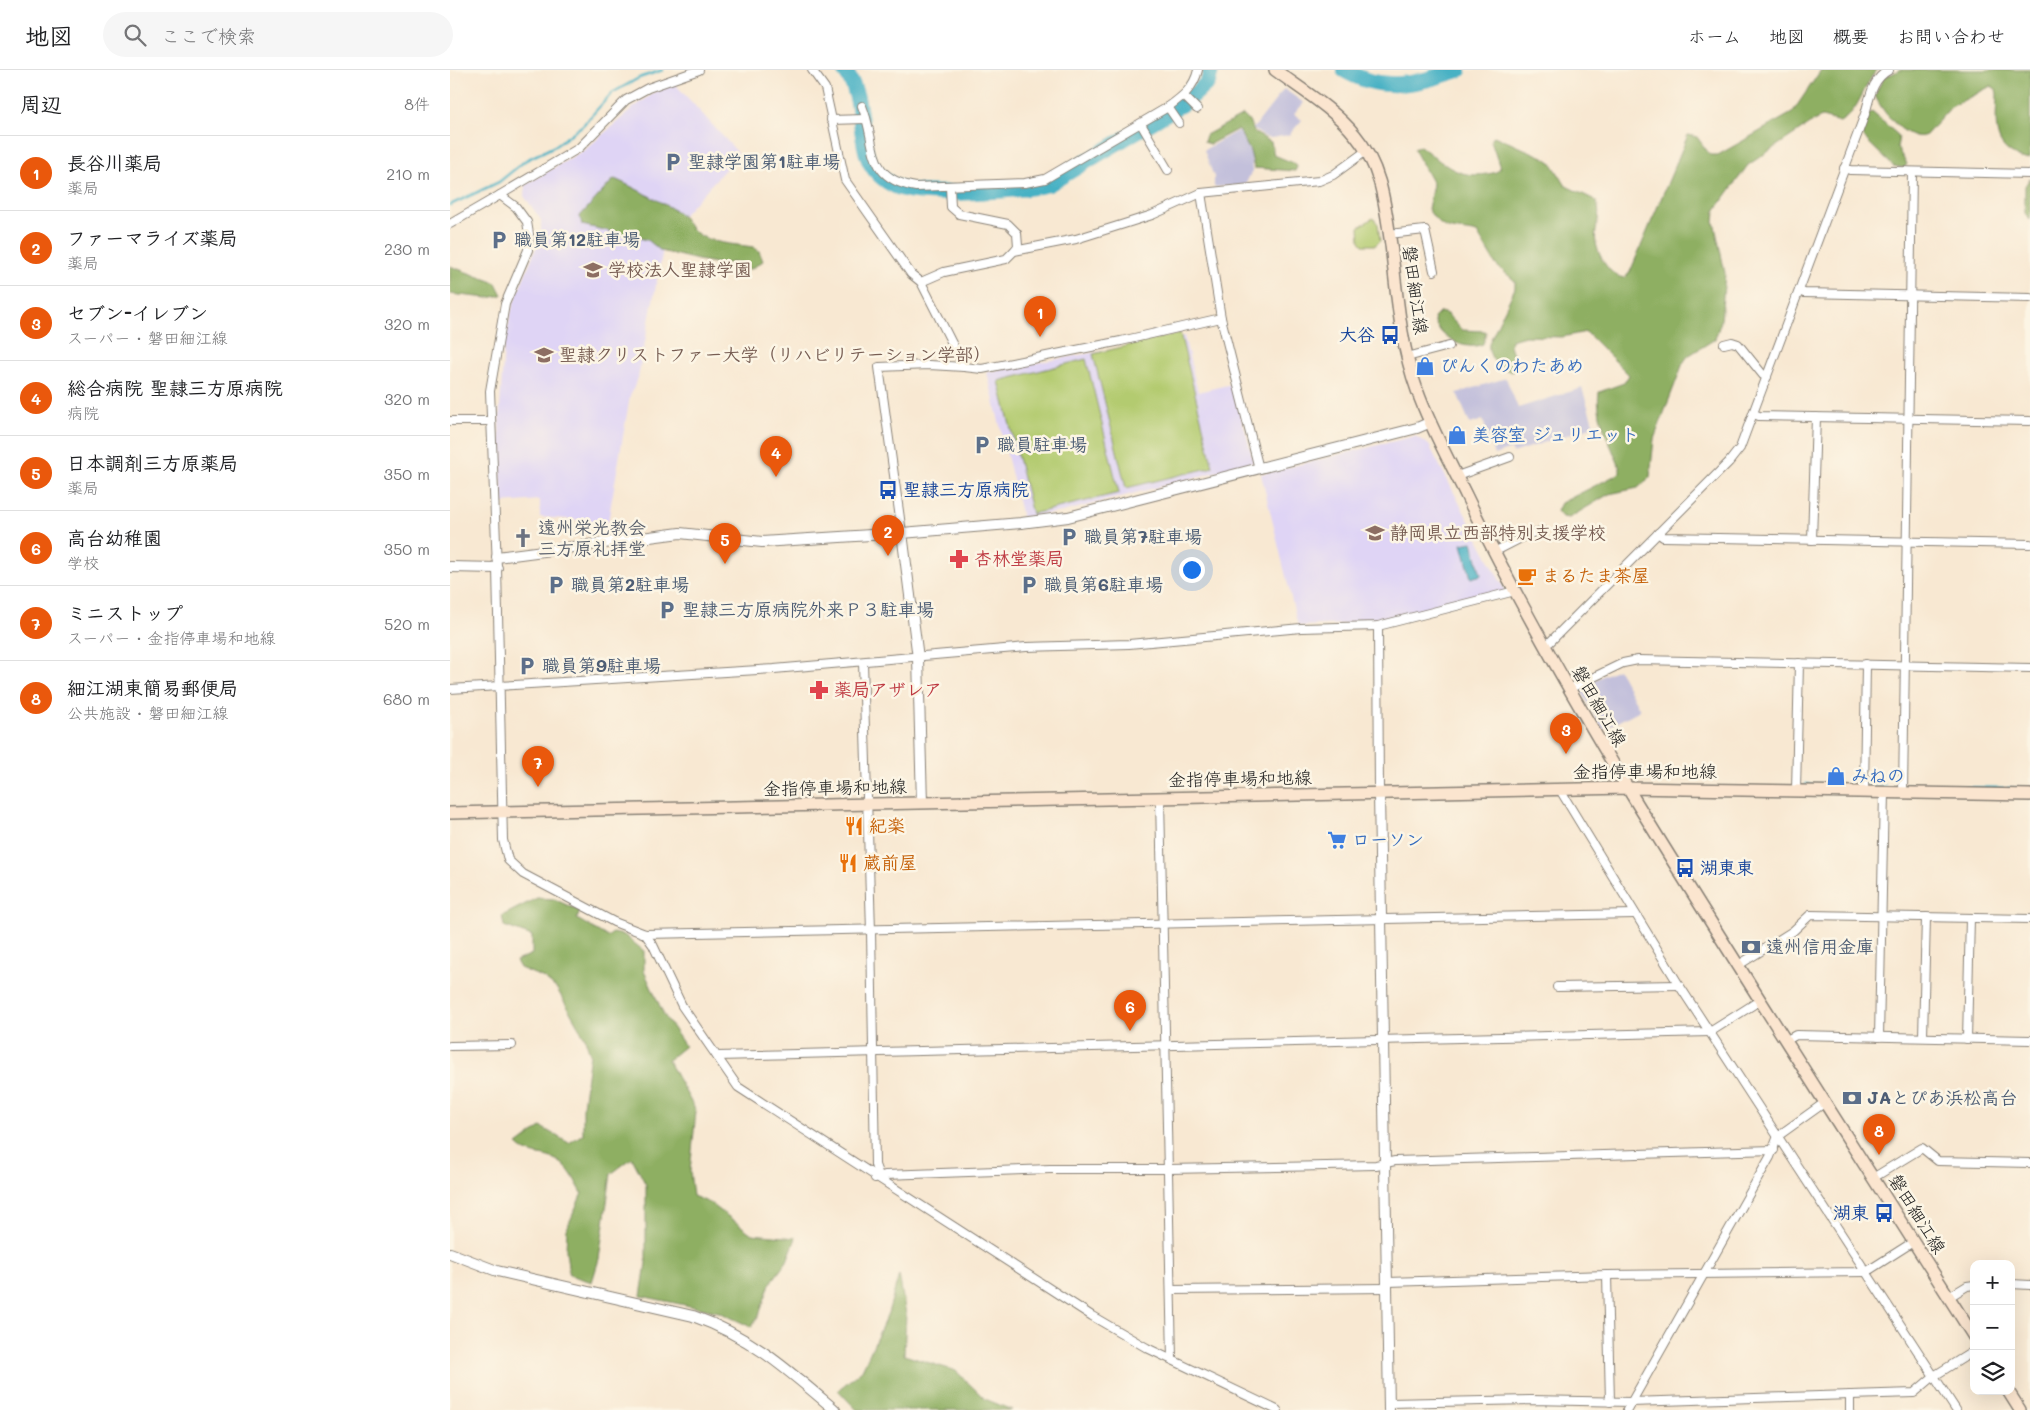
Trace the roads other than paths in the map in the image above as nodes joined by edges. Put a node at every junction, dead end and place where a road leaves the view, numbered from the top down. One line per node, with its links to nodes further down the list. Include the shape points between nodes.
1 (699, 70): 21 (street, via 648,88 626,100 579,148)
2 (812, 70): 11 (street, via 826,88)
3 (1198, 70): 6 (street)
4 (1275, 70): 14 (main road, 磐田細江線, via 1341,120)
5 (1889, 70): 15 (street, via 1875,81)
6 (1184, 96): 8 (street); 9 (street)
7 (862, 106): 10 (street)
8 (1168, 107): 12 (street); 13 (street)
9 (1197, 108)
10 (866, 119): 11 (street); 19 (street, via 876,161 886,176 899,184 916,187)
11 (831, 120): 26 (street, via 845,180 911,274)
12 (1179, 123)
13 (1141, 124): 16 (street); 19 (street, via 1045,179 1025,184)
14 (1366, 151): 20 (street, via 1319,181); 23 (main road, 磐田細江線, via 1382,187)
15 (1844, 168): 17 (street); 27 (street)
16 (1168, 170)
17 (1912, 172): 18 (street); 28 (street)
18 (2030, 174)
19 (950, 187): 24 (street, via 951,207 959,214 1008,224 1017,233 1018,246)
20 (1201, 193): 24 (street, via 1152,215 1103,231); 30 (street)
21 (500, 195): 22 (street); 40 (street, via 516,207 526,222 529,234 528,250 510,288 499,332 490,391)
22 (450, 224)
23 (1389, 234): 25 (street, via 1425,230); 33 (main road, 磐田細江線)
24 (1014, 251): 26 (street, via 1006,259 944,272)
25 (1434, 271)
26 (922, 282): 34 (street)
27 (1799, 291): 28 (street); 35 (street)
28 (1910, 295): 29 (street); 38 (street)
29 (2030, 298)
30 (1221, 318): 34 (street, via 982,369); 44 (street)
31 (1724, 344): 35 (street, via 1735,342)
32 (1449, 346): 33 (street)
33 (1407, 356): 42 (main road, 磐田細江線)
34 (964, 367): 47 (street, via 879,367)
35 (1767, 377): 36 (street)
36 (1754, 414): 37 (street); 48 (street, via 1735,456)
37 (1816, 417): 38 (street); 49 (street)
38 (1908, 419): 41 (street); 50 (street)
39 (450, 421): 40 (street)
40 (491, 421): 53 (street)
41 (2030, 421)
42 (1430, 422): 44 (street); 45 (main road, 磐田細江線)
43 (1510, 457): 45 (street)
44 (1259, 469): 47 (street, via 1068,516)
45 (1457, 476): 52 (main road, 磐田細江線)
46 (1543, 531): 52 (street)
47 (902, 533): 53 (street, via 762,542 680,534); 59 (street)
48 (1658, 533): 49 (street, via 1662,537); 58 (street)
49 (1812, 540): 50 (street)
50 (1906, 542): 51 (street); 63 (street)
51 (2030, 544)
52 (1494, 552): 56 (main road, 磐田細江線)
53 (497, 557): 55 (street)
54 (450, 567): 55 (street)
55 (497, 568): 65 (street)
56 (1514, 591): 57 (street); 58 (main road, 磐田細江線)
57 (1378, 626): 59 (street, via 1301,628 1129,644 1026,647); 74 (street)
58 (1544, 645): 67 (main road, 磐田細江線)
59 (918, 658): 60 (street); 77 (street)
60 (863, 662): 65 (street); 78 (street)
61 (1799, 663): 62 (street); 67 (street, via 1633,660); 70 (street)
62 (1866, 664): 63 (street); 71 (street)
63 (1904, 665): 64 (street); 73 (street)
64 (2030, 668)
65 (500, 686): 66 (street); 80 (street)
66 (450, 689)
67 (1569, 689): 68 (main road, 磐田細江線)
68 (1628, 788): 69 (main road, 金指停車場和地線); 70 (main road, 金指停車場和地線); 90 (main road, 磐田細江線)
69 (1560, 790): 74 (main road, 金指停車場和地線); 81 (street)
70 (1796, 790): 71 (main road, 金指停車場和地線)
71 (1864, 792): 72 (main road, 金指停車場和地線)
72 (1884, 792): 73 (main road, 金指停車場和地線); 82 (street)
73 (1903, 793): 75 (main road, 金指停車場和地線)
74 (1380, 794): 76 (main road, 金指停車場和地線); 85 (street)
75 (2030, 795)
76 (1160, 799): 77 (main road, 金指停車場和地線); 87 (street)
77 (922, 804): 78 (main road, 金指停車場和地線)
78 (867, 805): 80 (main road, 金指停車場和地線); 88 (street)
79 (450, 813): 80 (main road, 金指停車場和地線)
80 (502, 813): 89 (street, via 508,860 523,874 614,922)
81 (1635, 914): 85 (street); 91 (street)
82 (1880, 915): 83 (street); 90 (street, via 1810,915 1793,932); 95 (street)
83 (1926, 916): 84 (street); 96 (street)
84 (1970, 918): 86 (street); 97 (street)
85 (1382, 919): 87 (street); 98 (street)
86 (2030, 919)
87 (1164, 924): 88 (street); 103 (street)
88 (871, 931): 89 (street); 104 (street)
89 (644, 934): 105 (street, via 653,945 682,1006)
90 (1737, 966): 93 (main road, 磐田細江線)
91 (1679, 985): 92 (street); 94 (street)
92 (1556, 986)
93 (1759, 1001): 94 (street); 100 (main road, 磐田細江線)
94 (1710, 1032): 98 (street); 107 (street)
95 (1879, 1037): 96 (street); 100 (street, via 1796,1035)
96 (1923, 1037): 97 (street)
97 (1967, 1038): 99 (street)
98 (1383, 1039): 103 (street, via 1373,1042); 109 (street)
99 (2030, 1040)
100 (1785, 1041): 106 (main road, 磐田細江線)
101 (512, 1045): 102 (street)
102 (450, 1046)
103 (1166, 1046): 104 (street); 111 (street)
104 (873, 1052): 105 (street); 112 (street)
105 (717, 1056): 112 (street, via 738,1087)
106 (1824, 1103): 107 (street); 113 (main road, 磐田細江線)
107 (1778, 1136): 108 (street); 116 (street)
108 (1774, 1150): 109 (street); 118 (street)
109 (1386, 1162): 111 (street, via 1376,1165); 120 (street)
110 (2030, 1163): 113 (street, via 1938,1161 1922,1148)
111 (1168, 1170): 112 (street, via 1050,1169 885,1175); 123 (street)
112 (876, 1178): 127 (street, via 1092,1316)
113 (1873, 1178): 114 (main road, 磐田細江線)
114 (1913, 1242): 116 (street); 124 (main road, 磐田細江線)
115 (450, 1253): 134 (street, via 497,1271 693,1316 720,1326 765,1352)
116 (1866, 1272): 118 (street); 128 (street)
117 (1607, 1275): 118 (street); 120 (street); 131 (street)
118 (1703, 1276): 132 (street)
119 (2015, 1284): 121 (street)
120 (1388, 1285): 123 (street); 133 (street)
121 (2030, 1285)
122 (1970, 1286): 124 (street)
123 (1171, 1290): 127 (street)
124 (1949, 1297): 125 (main road, 磐田細江線)
125 (1970, 1331)
126 (1970, 1354): 128 (street)
127 (1172, 1359): 135 (street)
128 (1934, 1376): 129 (street, via 1914,1393); 138 (street)
129 (1850, 1395): 132 (street); 137 (street)
130 (2011, 1395): 139 (main road)
131 (1610, 1402): 132 (street); 133 (street, via 1531,1400)
132 (1631, 1402): 136 (street)
133 (1389, 1407)
134 (834, 1410)
135 (1277, 1410)
136 (1627, 1410)
137 (1850, 1410)
138 (1956, 1410)
139 (2020, 1410)

